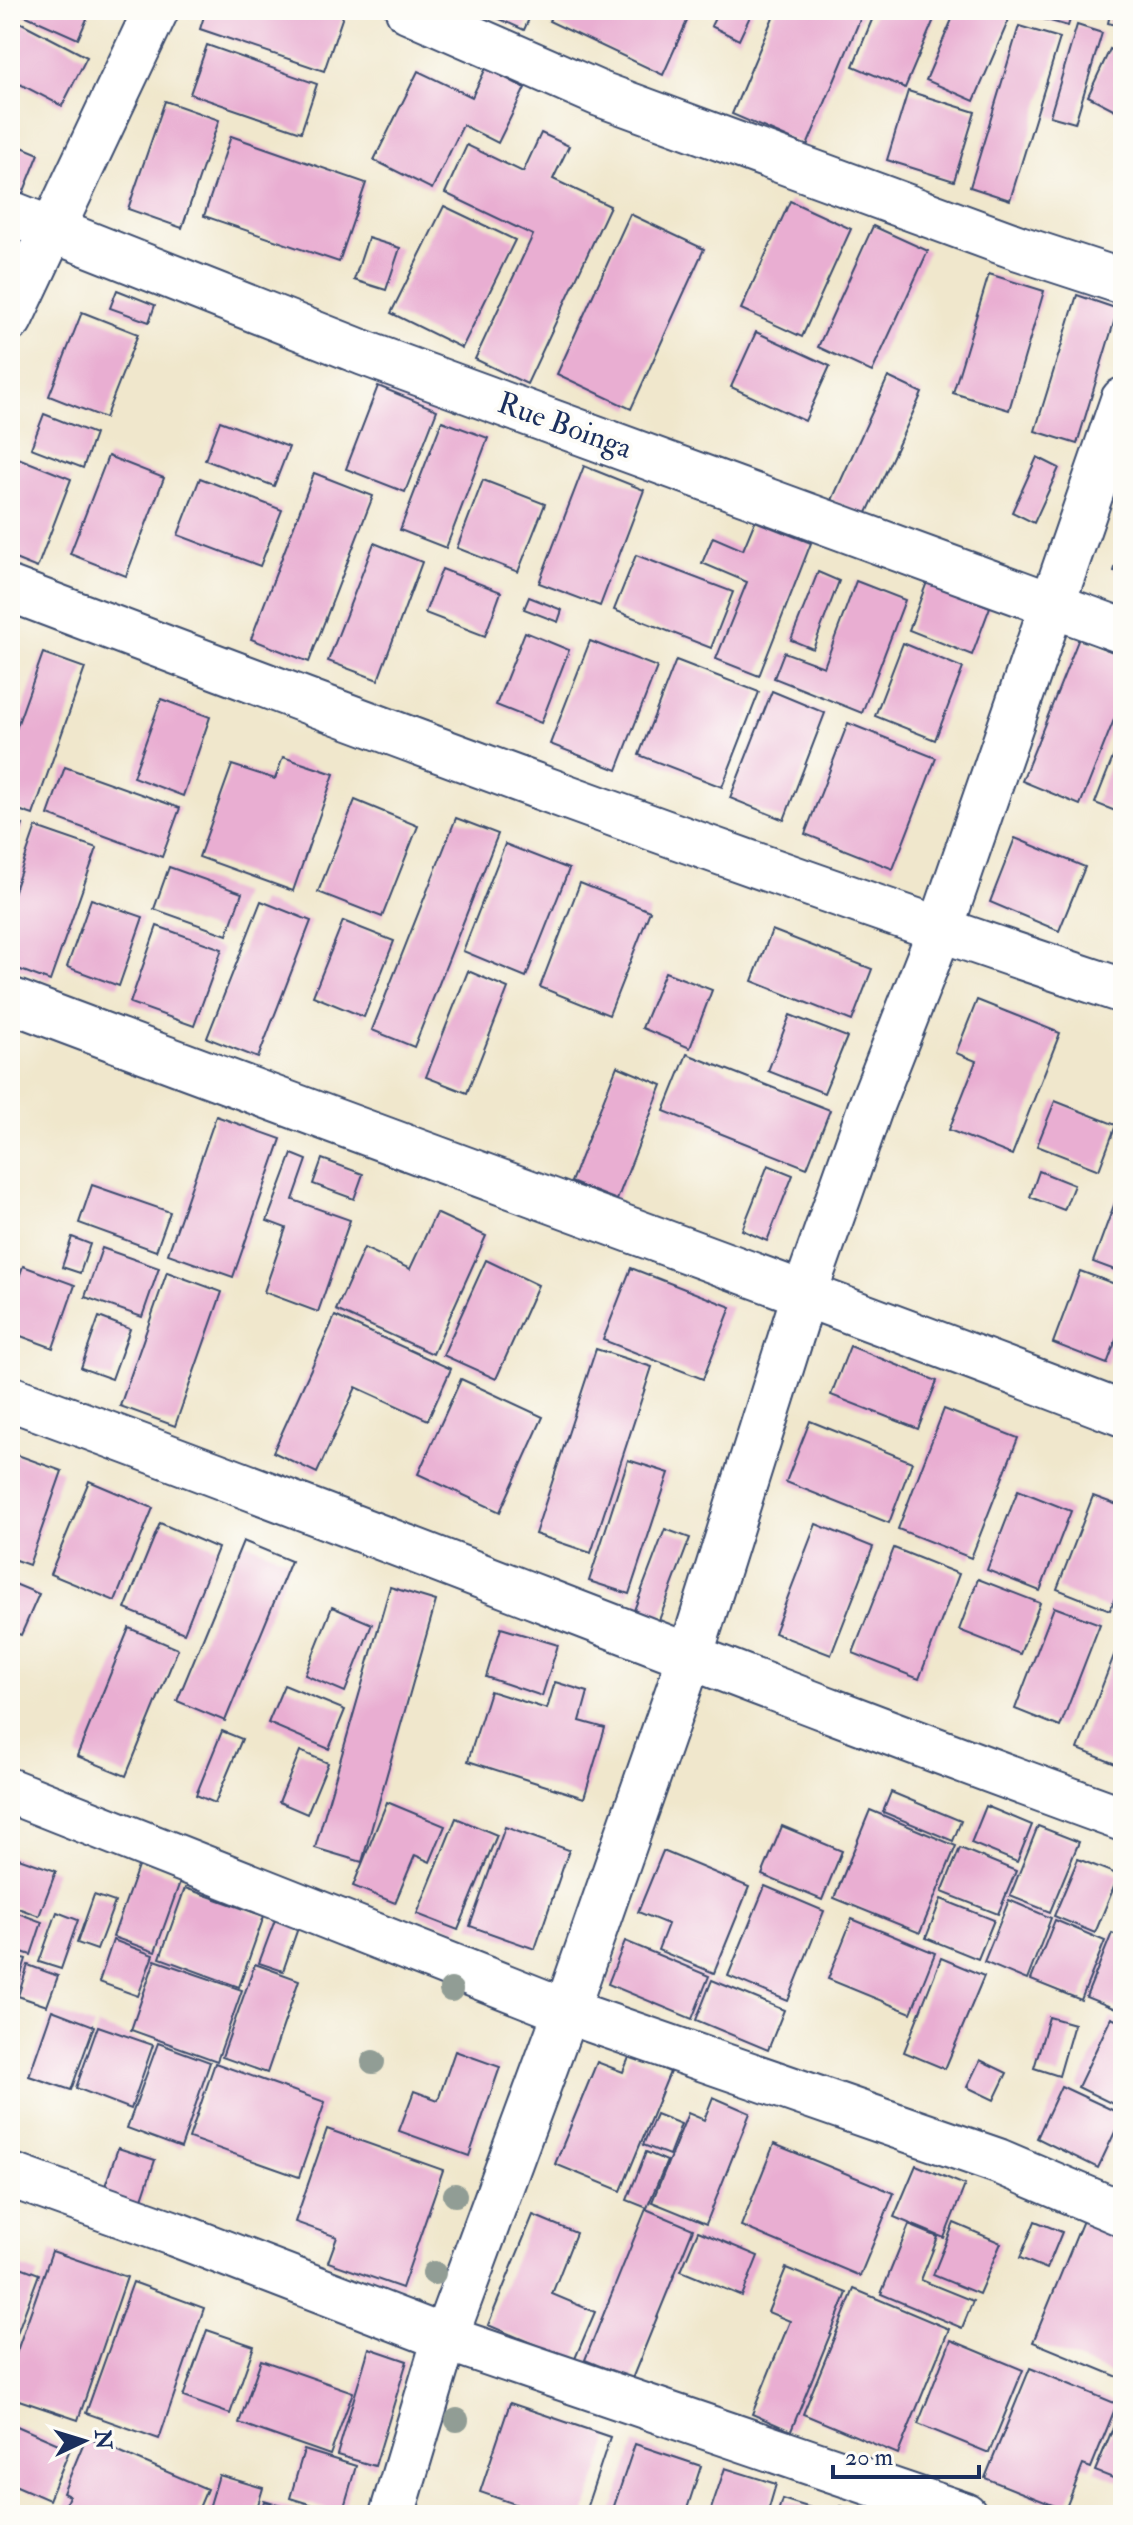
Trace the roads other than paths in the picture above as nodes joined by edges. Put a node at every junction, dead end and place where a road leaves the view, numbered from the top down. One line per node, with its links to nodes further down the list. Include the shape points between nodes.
1 (156, 10): 4 (street)
2 (408, 10): 5 (street, via 600,94)
3 (10, 213): 4 (street, Rue Boinga)
4 (53, 229): 6 (street); 9 (street, Rue Boinga, via 364,353)
5 (1123, 282)
6 (10, 319)
7 (1123, 400): 9 (street)
8 (10, 589): 11 (street, via 413,742)
9 (1052, 606): 10 (street, Rue Boinga); 11 (street)
10 (1123, 631)
11 (940, 930): 12 (street); 14 (street)
12 (1123, 991)
13 (10, 1000): 14 (street)
14 (805, 1292): 16 (street); 17 (street)
15 (10, 1398): 17 (street)
16 (1123, 1414)
17 (690, 1657): 19 (street); 20 (street)
18 (10, 1791): 20 (street)
19 (1123, 1819)
20 (566, 2011): 22 (street, via 998,2161); 23 (street)
21 (10, 2175): 23 (street)
22 (1123, 2214)
23 (445, 2338): 24 (street); 25 (street)
24 (392, 2515)
25 (965, 2515)

